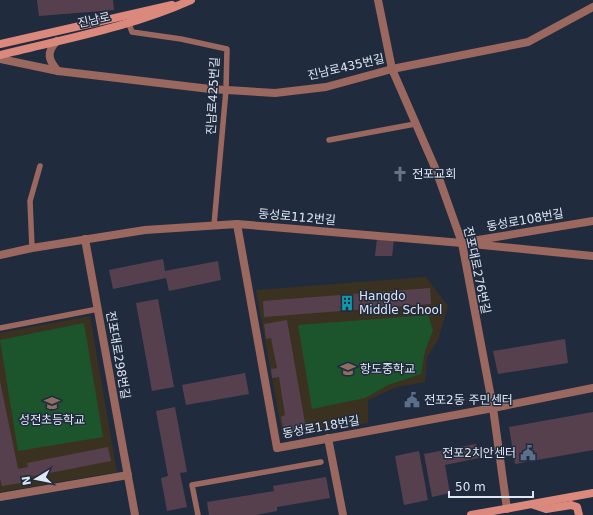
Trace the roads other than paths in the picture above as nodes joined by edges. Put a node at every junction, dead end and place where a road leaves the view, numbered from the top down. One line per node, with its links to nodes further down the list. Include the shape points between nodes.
1 (192, 0): 4 (street, 진남로); 6 (street, 진남로)
2 (378, 0): 9 (street, 전포대로276번길)
3 (593, 7): 9 (street, 진남로435번길, via 528,42)
4 (129, 24): 5 (street, 진남로); 11 (lane, 진남로425번길, via 132,32 227,49)
5 (58, 41): 7 (street, 진남로); 10 (street, via 51,47 49,56)
6 (0, 44)
7 (0, 55)
8 (0, 59): 10 (street, 진남로435번길)
9 (392, 69): 11 (street, 진남로435번길, via 326,87 275,93); 12 (street, 전포대로276번길)
10 (58, 71): 11 (street, 진남로435번길)
11 (226, 90): 17 (lane, 진남로425번길)
12 (415, 124): 13 (lane); 19 (street, 전포대로276번길, via 436,170)
13 (329, 140)
14 (40, 166): 20 (lane, via 30,201)
15 (593, 220): 19 (street, 동성로108번길)
16 (237, 224): 17 (street, 동성로112번길); 19 (street, 동성로112번길); 27 (street, 동성로118번길, via 277,448)
17 (214, 225): 18 (street, 동성로112번길, via 145,230)
18 (86, 239): 20 (street, 동성로112번길); 23 (street, 전포대로298번길)
19 (462, 243): 22 (street, 동성로112번길); 26 (street, 전포대로276번길)
20 (32, 248): 21 (street, 동성로112번길)
21 (0, 255)
22 (593, 256)
23 (98, 309): 24 (lane); 29 (street, 전포대로298번길)
24 (0, 328)
25 (593, 388): 26 (street, 동성로118번길)
26 (493, 408): 27 (street, 동성로118번길); 33 (street, 전포대로276번길)
27 (328, 438): 36 (street)
28 (321, 462): 35 (lane, via 192,485)
29 (128, 475): 31 (street); 34 (street, 전포대로298번길)
30 (593, 493): 32 (street)
31 (0, 497)
32 (532, 504): 33 (street); 38 (street, via 546,509 571,505 577,507)
33 (507, 509): 37 (street)
34 (135, 515)
35 (198, 515)
36 (343, 515)
37 (471, 515)
38 (579, 515)

